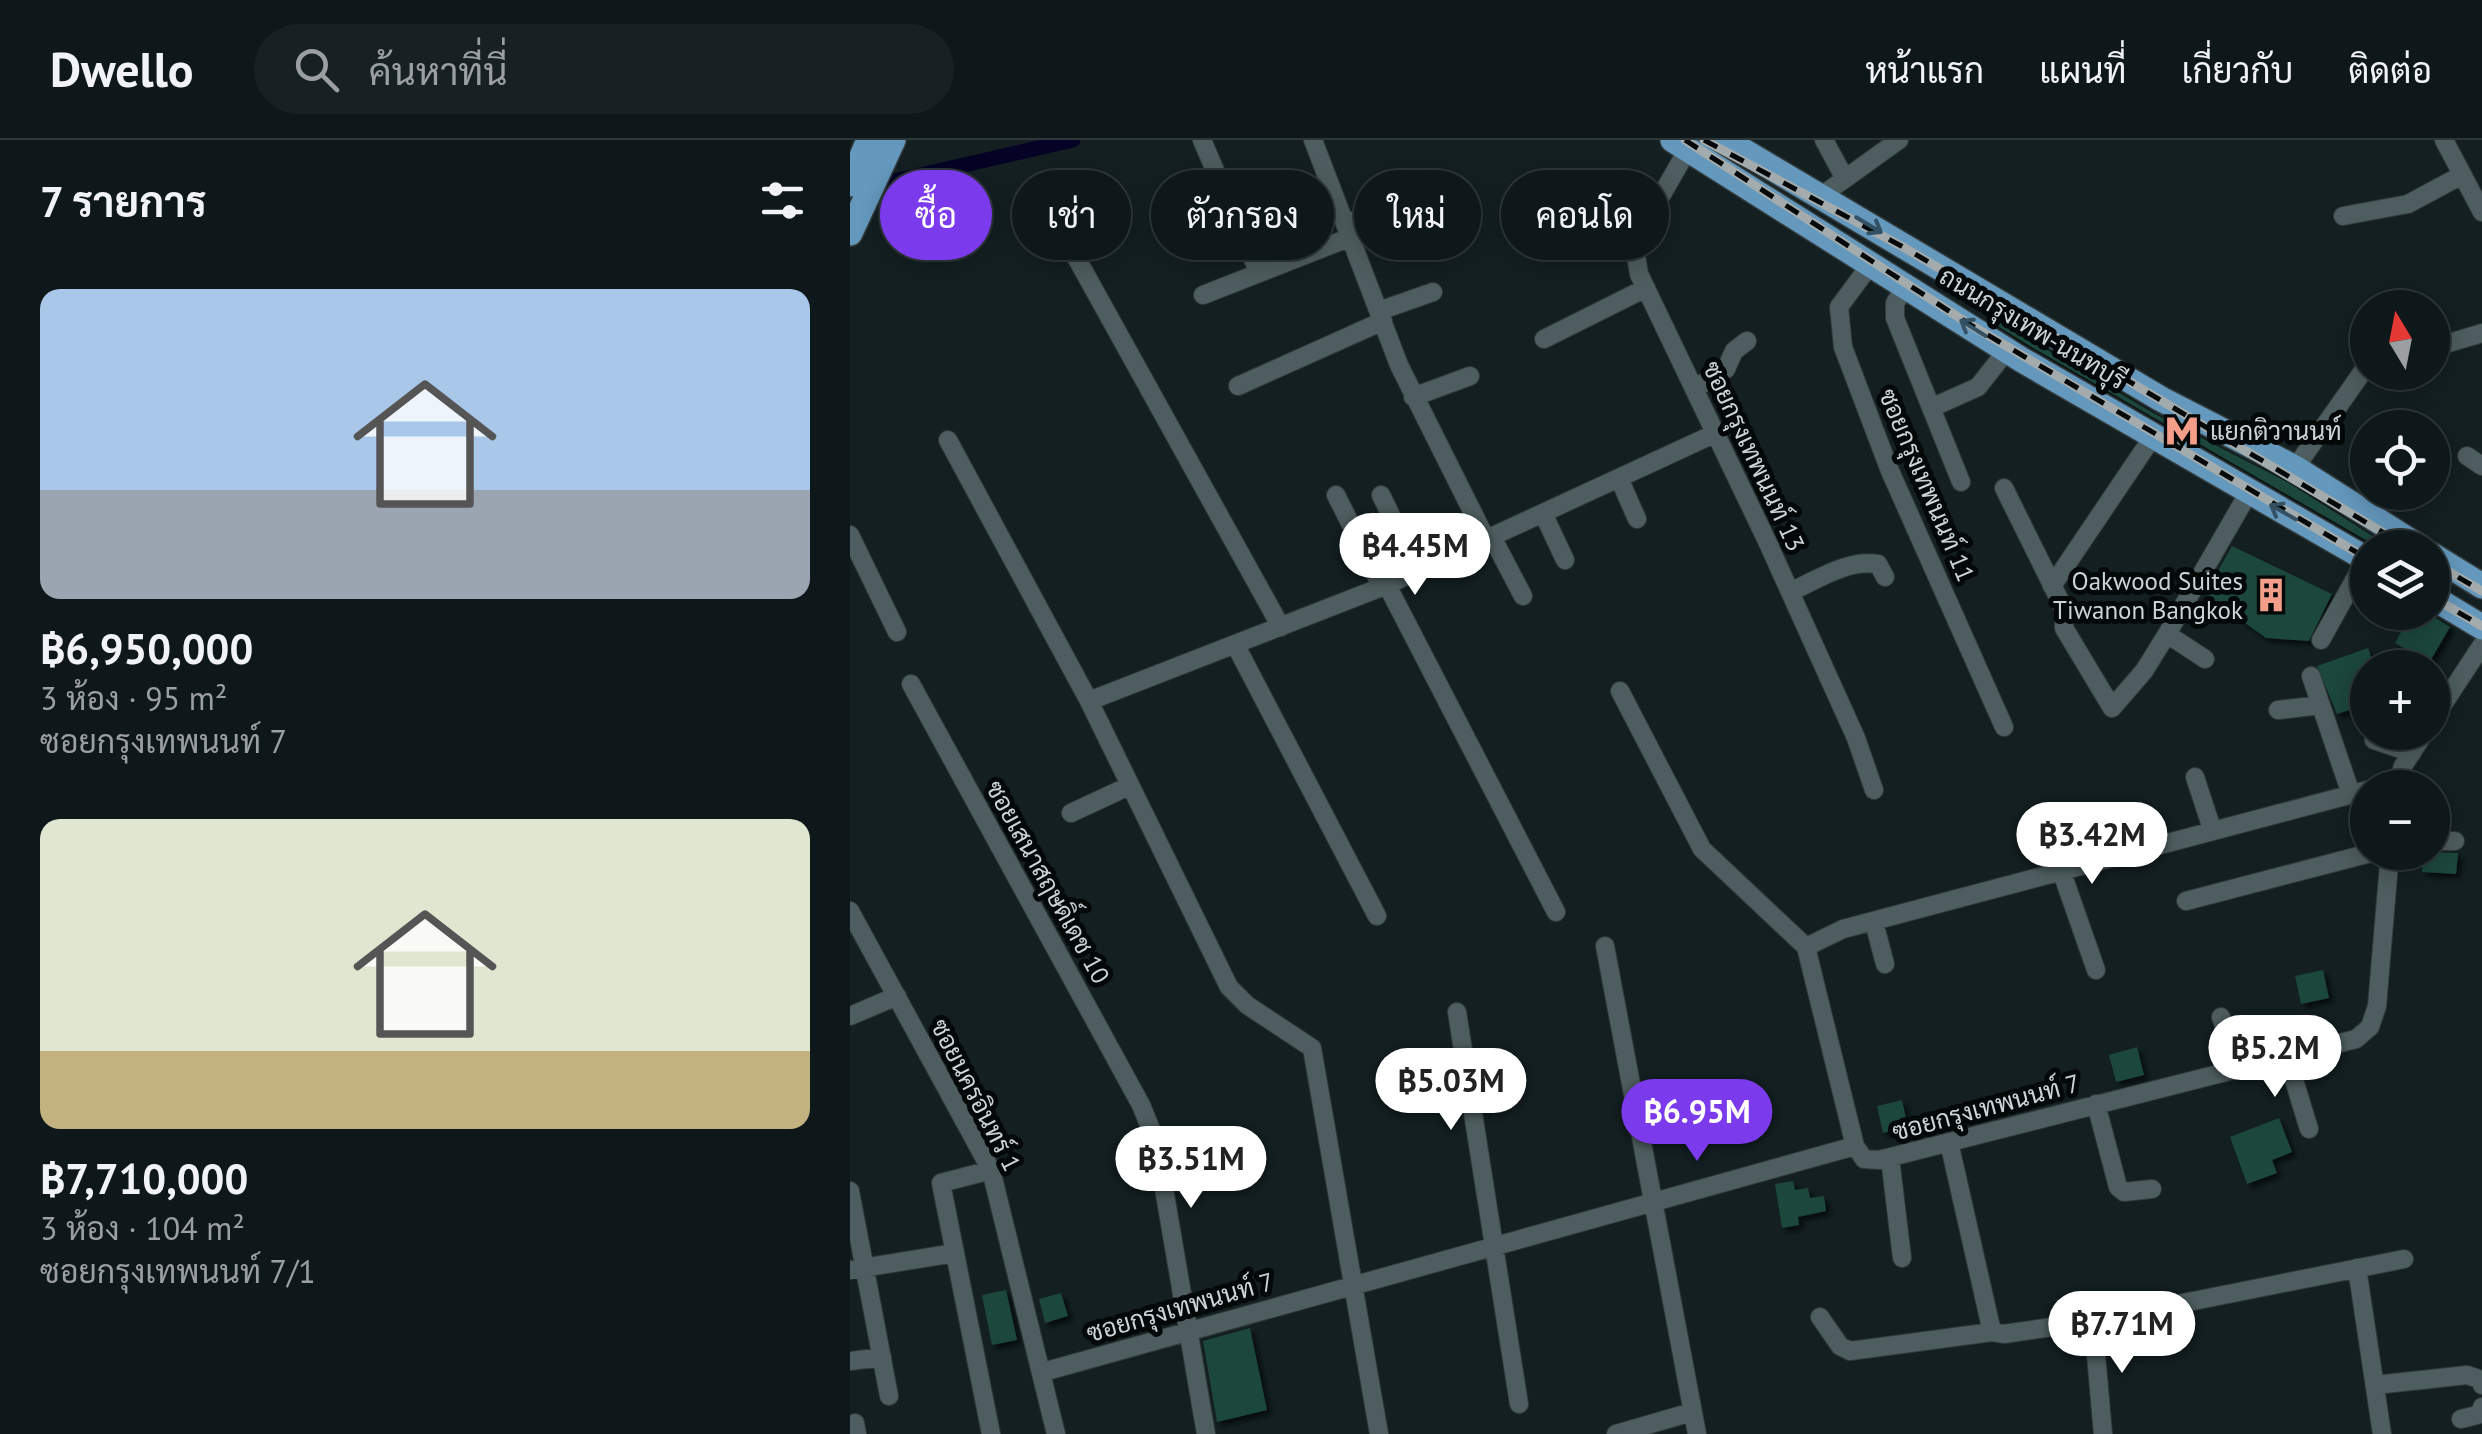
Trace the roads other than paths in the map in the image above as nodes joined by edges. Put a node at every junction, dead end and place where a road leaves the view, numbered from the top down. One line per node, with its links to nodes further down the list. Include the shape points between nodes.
1 (1202, 140): 20 (street)
2 (1725, 140): 12 (main road, ถนนกรุงเทพ-นนทบุรี)
3 (1824, 140): 10 (street)
4 (1899, 140): 10 (street)
5 (2444, 140): 9 (street)
6 (1315, 141): 16 (street)
7 (1681, 144): 19 (main road, ถนนกรุงเทพ-นนทบุรี); 22 (street, ซอยกรุงเทพนนท์ 13, via 1634,244)
8 (882, 146): 11 (main road)
9 (2462, 174): 13 (street); 14 (street, via 2408,204)
10 (1844, 178): 12 (street)
11 (858, 191): 17 (main road)
12 (1821, 196): 40 (main road, ถนนกรุงเทพ-นนทบุรี, one-way to 40, via 2161,399)
13 (2482, 212)
14 (2343, 216)
15 (1354, 227): 16 (street)
16 (1348, 230): 20 (street); 25 (street)
17 (850, 233)
18 (1078, 260): 65 (street)
19 (1870, 265): 21 (main road, ถนนกรุงเทพ-นนทบุรี); 79 (street, ซอยกรุงเทพนนท์ 11, via 1839,307 1843,347 1890,471)
20 (1259, 273): 24 (street)
21 (1906, 286): 30 (main road, ถนนกรุงเทพ-นนทบุรี, one-way to 21); 36 (street, via 1895,318)
22 (1646, 288): 27 (street); 33 (street, ซอยกรุงเทพนนท์ 13)
23 (1433, 292): 25 (street)
24 (1204, 295)
25 (1381, 316): 32 (street); 35 (street)
26 (2482, 334): 29 (street)
27 (1544, 339)
28 (1747, 341): 33 (street, via 1726,369)
29 (2450, 343)
30 (2007, 350): 36 (street, via 1978,387); 38 (main road, ถนนกรุงเทพ-นนทบุรี)
31 (1470, 376): 35 (street)
32 (1238, 386)
33 (1694, 389): 37 (street, ซอยกรุงเทพนนท์ 13)
34 (2350, 390): 40 (street)
35 (1413, 397): 51 (street)
36 (1933, 407): 42 (street)
37 (1714, 434): 41 (street); 61 (street, ซอยกรุงเทพนนท์ 13)
38 (2154, 435): 44 (main road, ถนนกรุงเทพ-นนทบุรี); 58 (street)
39 (948, 440): 76 (street)
40 (2295, 468): 49 (main road, ถนนกรุงเทพ-นนทบุรี)
41 (1619, 478): 47 (street); 48 (street)
42 (1961, 482)
43 (2004, 488): 58 (street)
44 (2249, 492): 52 (main road, ถนนกรุงเทพ-นนทบุรี, one-way to 44); 67 (street)
45 (1336, 495): 57 (street)
46 (1381, 495): 55 (street)
47 (1543, 513): 51 (street); 53 (street)
48 (1637, 519)
49 (2393, 530)
50 (850, 535): 66 (street)
51 (1489, 538): 55 (street); 62 (street)
52 (2350, 549)
53 (1565, 560)
54 (2450, 566): 59 (main road)
55 (1418, 570): 57 (street)
56 (1884, 577): 61 (street, via 1878,564 1868,562)
57 (1385, 586): 65 (street); 98 (street)
58 (2052, 586): 67 (street, via 2064,608 2064,628 2112,708)
59 (2482, 586)
60 (2350, 590): 68 (street)
61 (1790, 592): 87 (street, ซอยกรุงเทพนนท์ 13)
62 (1524, 596)
63 (2450, 607): 64 (main road)
64 (2482, 626)
65 (1281, 628): 70 (street)
66 (897, 632)
67 (2167, 634): 71 (street)
68 (2322, 640)
69 (2482, 644): 75 (street)
70 (1236, 646): 76 (street); 99 (street)
71 (2205, 659)
72 (2311, 676): 77 (street)
73 (911, 684): 131 (street, ซอยเสนาสฤษดิ์เดช 10, via 1142,1105 1156,1142)
74 (1620, 691): 102 (street, via 1702,849)
75 (2450, 693)
76 (1089, 701): 86 (street)
77 (2322, 705): 78 (street); 84 (street)
78 (2278, 710)
79 (2004, 727)
80 (2403, 750): 82 (street)
81 (2414, 750): 82 (street)
82 (2412, 753): 83 (street)
83 (2404, 770)
84 (2350, 771)
85 (2195, 777): 90 (street)
86 (1130, 786): 89 (street); 128 (street, via 1229,987 1312,1048)
87 (1874, 790)
88 (2350, 794): 90 (street)
89 (1071, 813)
90 (2212, 829): 94 (street)
91 (2450, 841): 92 (street)
92 (2454, 841)
93 (2350, 858): 96 (street)
94 (2061, 870): 100 (street); 104 (street)
95 (2388, 870): 111 (street, ซอยกรุงเทพนนท์ 7, via 2370,1027 2356,1040)
96 (2186, 901)
97 (850, 910): 105 (street, ซอยนครอินทร์ 1)
98 (1556, 912)
99 (1377, 916)
100 (1874, 922): 102 (street); 103 (street)
101 (1605, 946): 121 (street)
102 (1806, 947): 116 (street)
103 (1885, 964)
104 (2096, 970)
105 (897, 996): 107 (street); 118 (street, ซอยนครอินทร์ 1)
106 (1457, 1012): 122 (street)
107 (850, 1016)
108 (2221, 1018): 110 (street)
109 (2261, 1032): 110 (street)
110 (2229, 1041): 112 (street)
111 (2287, 1057): 112 (street, ซอยกรุงเทพนนท์ 7); 114 (street)
112 (2237, 1069): 113 (street, ซอยกรุงเทพนนท์ 7)
113 (2096, 1104): 115 (street, ซอยกรุงเทพนนท์ 7); 119 (street, via 2118,1187)
114 (2309, 1129)
115 (1949, 1142): 117 (street, ซอยกรุงเทพนนท์ 7); 132 (street)
116 (1855, 1146): 117 (street, ซอยกรุงเทพนนท์ 7, via 1864,1159); 121 (street, ซอยกรุงเทพนนท์ 7)
117 (1890, 1158): 124 (street)
118 (991, 1170): 123 (street, via 943,1180); 135 (street, ซอยนครอินทร์ 1)
119 (2152, 1190)
120 (850, 1191): 127 (street)
121 (1650, 1201): 122 (street, ซอยกรุงเทพนนท์ 7); 141 (street)
122 (1492, 1247): 128 (street, ซอยกรุงเทพนนท์ 7); 139 (street)
123 (955, 1253): 127 (street); 143 (street)
124 (1902, 1258)
125 (2404, 1259): 126 (street)
126 (2357, 1268): 130 (street); 136 (street)
127 (857, 1269): 133 (street)
128 (1352, 1283): 131 (street, ซอยกรุงเทพนนท์ 7); 146 (street)
129 (1820, 1317): 132 (street, via 1850,1351)
130 (2093, 1322): 132 (street); 149 (street)
131 (1187, 1332): 135 (street, ซอยกรุงเทพนนท์ 7); 145 (street, ซอยเสนาสฤษดิ์เดช 10)
132 (1992, 1332)
133 (882, 1357): 134 (street); 138 (street)
134 (850, 1361)
135 (1043, 1372): 144 (street, ซอยนครอินทร์ 1)
136 (2375, 1385): 137 (street, via 2467,1375); 150 (street)
137 (2482, 1386)
138 (889, 1396)
139 (1520, 1404)
140 (2482, 1407): 142 (street, via 2481,1414)
141 (1692, 1412): 147 (street); 148 (street)
142 (2461, 1420)
143 (991, 1434)
144 (1056, 1434)
145 (1206, 1434)
146 (1380, 1434)
147 (1616, 1434)
148 (1697, 1434)
149 (2103, 1434)
150 (2382, 1434)

